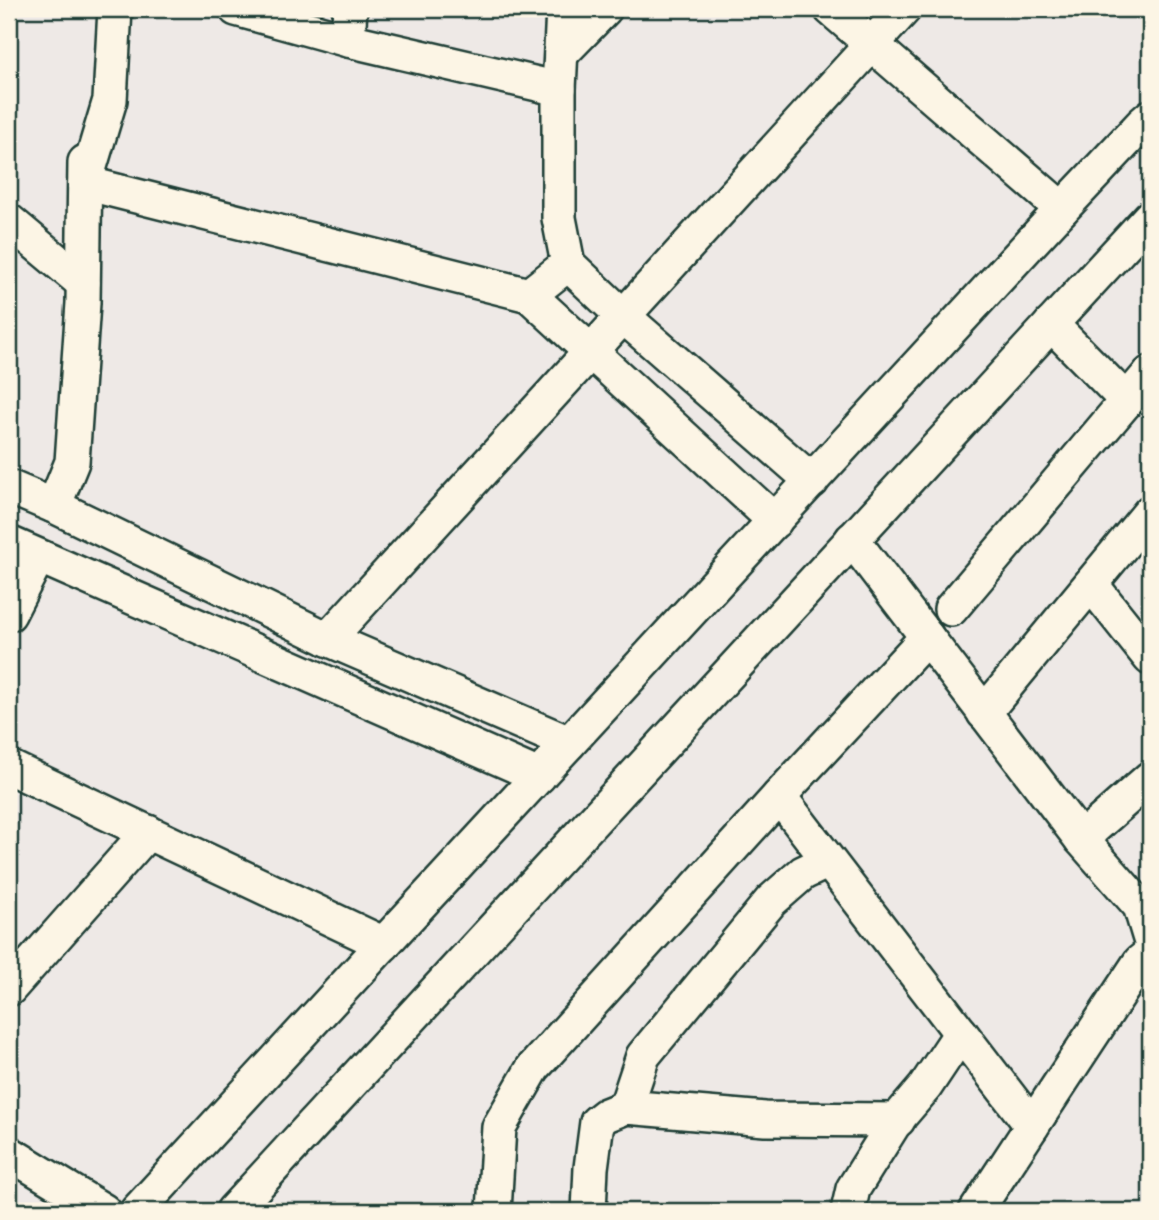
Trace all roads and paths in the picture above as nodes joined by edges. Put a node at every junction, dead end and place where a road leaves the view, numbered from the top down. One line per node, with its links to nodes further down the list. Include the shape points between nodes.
1 (91, 9): 13 (street)
2 (114, 9): 13 (street, via 110,100)
3 (236, 9): 8 (street)
4 (563, 9): 10 (street)
5 (605, 9): 10 (street)
6 (831, 9): 9 (street)
7 (904, 9): 9 (street)
8 (349, 24): 11 (street)
9 (871, 45): 14 (street); 20 (street)
10 (561, 54): 11 (street)
11 (559, 89): 17 (street, via 559,218)
12 (1150, 117): 14 (street)
13 (85, 183): 18 (street); 19 (street)
14 (1062, 209): 25 (street)
15 (1150, 216): 21 (street)
16 (9, 221): 18 (street)
17 (568, 264): 19 (street); 20 (street)
18 (83, 283): 27 (street, via 72,462)
19 (529, 295): 22 (street)
20 (623, 316): 22 (street); 25 (street)
21 (1051, 324): 24 (street); 30 (street)
22 (590, 352): 29 (street); 36 (street)
23 (1150, 373): 24 (street)
24 (1127, 401): 33 (street)
25 (812, 481): 29 (street)
26 (9, 486): 27 (street)
27 (54, 506): 36 (street)
28 (1150, 512): 32 (street)
29 (775, 521): 39 (street)
30 (852, 539): 35 (street); 58 (street)
31 (24, 550): 34 (street); 41 (street)
32 (1091, 584): 37 (street); 38 (street)
33 (951, 609)
34 (9, 614)
35 (926, 637): 38 (street); 43 (street)
36 (328, 639): 39 (street)
37 (1150, 658)
38 (984, 713): 45 (street)
39 (569, 743): 41 (street)
40 (9, 767): 44 (street)
41 (539, 776): 48 (street)
42 (1150, 778): 45 (street)
43 (779, 796): 46 (street); 59 (street, via 533,1068 499,1128)
44 (148, 832): 48 (street); 50 (street)
45 (1081, 839): 47 (street, via 1140,906)
46 (828, 861): 51 (street); 52 (street, via 803,873 771,901 643,1056)
47 (1150, 939)
48 (384, 944): 57 (street)
49 (1150, 954): 54 (street, via 1140,962)
50 (9, 989)
51 (961, 1032): 53 (street); 54 (street)
52 (626, 1107): 53 (street, via 765,1119); 60 (street, via 597,1122)
53 (898, 1119): 61 (street, via 853,1189)
54 (1032, 1126): 62 (street)
55 (9, 1153): 56 (street)
56 (104, 1211)
57 (137, 1211)
58 (233, 1211)
59 (494, 1211)
60 (589, 1211)
61 (848, 1211)
62 (976, 1211)

